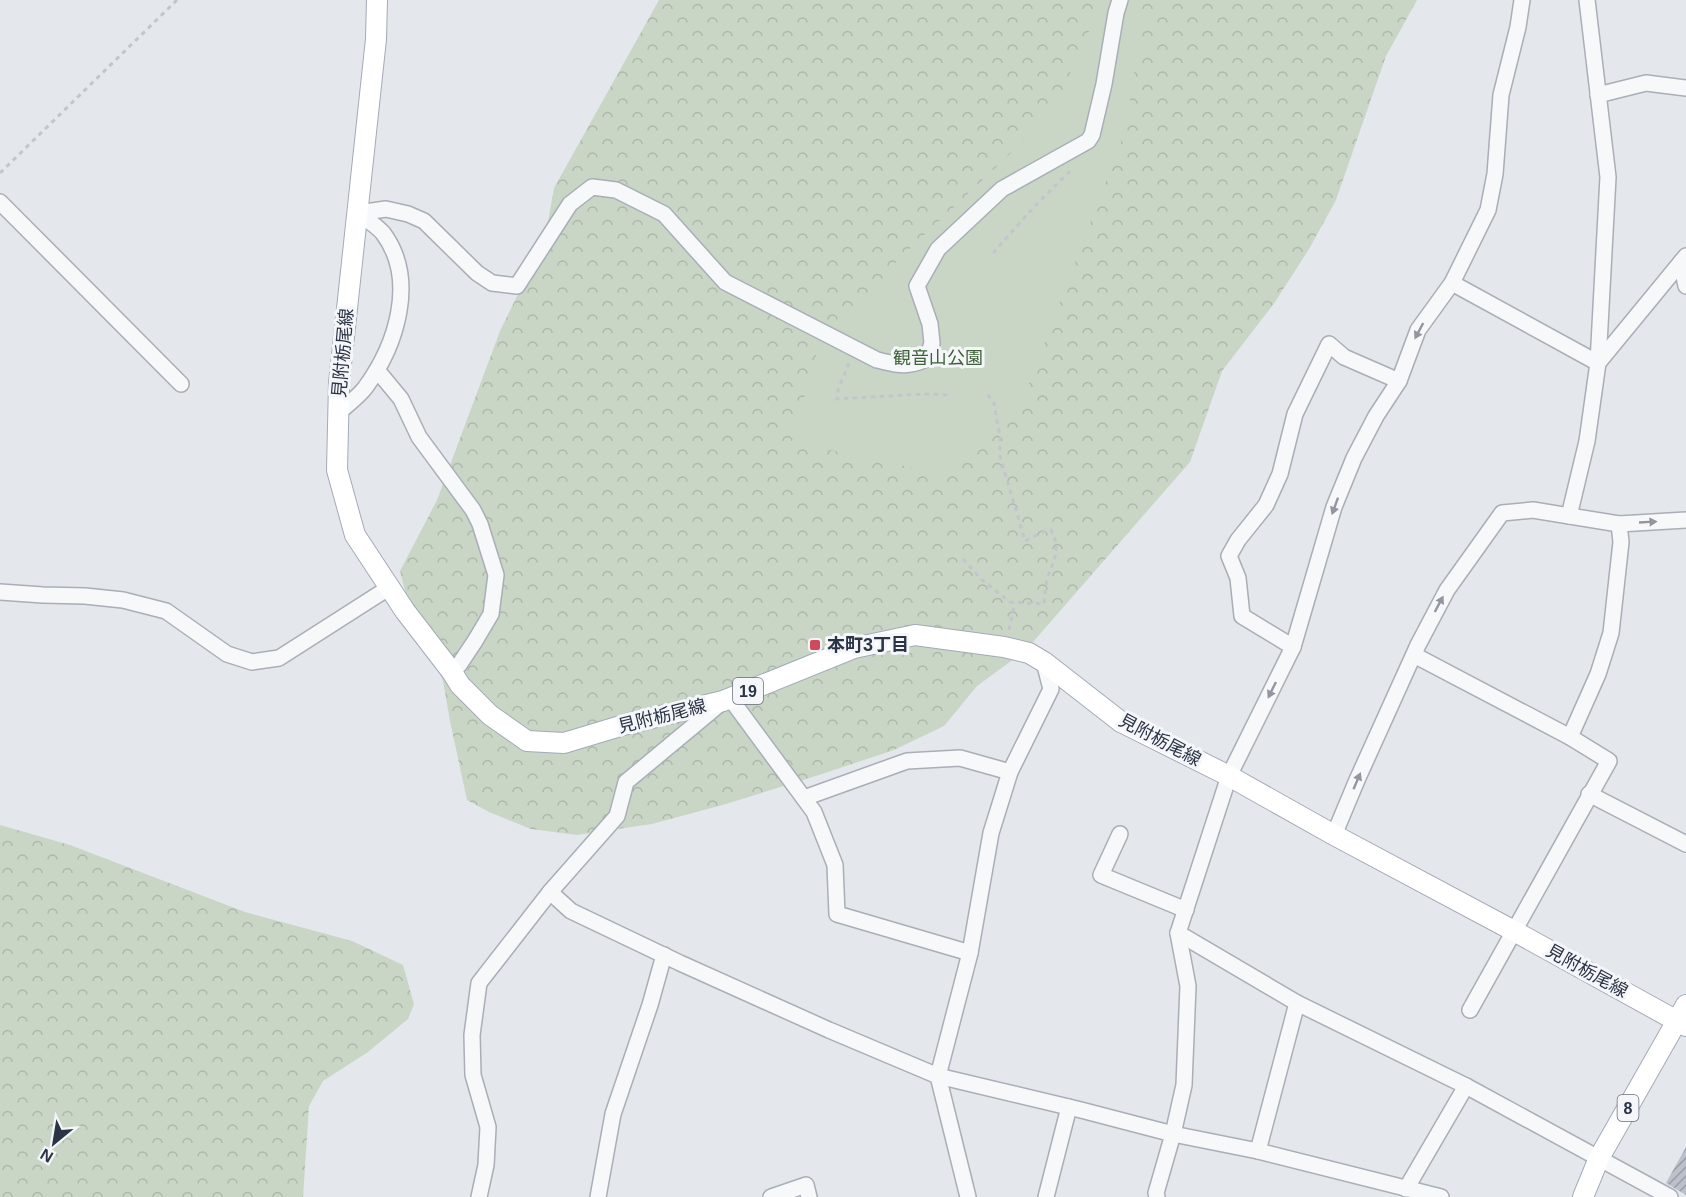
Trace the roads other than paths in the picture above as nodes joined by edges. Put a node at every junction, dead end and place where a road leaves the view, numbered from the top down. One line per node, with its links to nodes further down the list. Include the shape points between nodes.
1 (377, 0): 8 (main road, 見附栃尾線 / 19)
2 (1120, 0): 8 (street, via 1092,135 1088,141 1002,189 938,249 917,286 932,343 927,359 911,365 877,360 854,350 725,282 664,214 616,189 592,188 570,204 517,286 492,283 477,273 424,221 386,209)
3 (1522, 0): 10 (street, via 1501,95 1488,210)
4 (1587, 0): 6 (street)
5 (1686, 88): 6 (street, via 1646,83)
6 (1598, 95): 12 (street, via 1608,177)
7 (0, 202): 15 (street)
8 (358, 213): 13 (street, via 382,233 397,259 401,282 401,305 393,336); 16 (main road, 見附栃尾線 / 19)
9 (1684, 259): 11 (street); 12 (street)
10 (1452, 283): 12 (street); 14 (street, one-way to 14, via 1418,330)
11 (1686, 286)
12 (1598, 363): 17 (street, via 1587,441)
13 (376, 370): 16 (street, via 364,389); 25 (street, via 401,399 419,437 473,510 496,575 491,614)
14 (1399, 381): 22 (street, one-way to 22, via 1370,426 1334,507); 22 (street, via 1344,357 1329,344 1295,414 1280,474 1266,505 1229,556 1238,578 1242,616)
15 (181, 384)
16 (338, 413): 20 (main road, 見附栃尾線 / 19, via 337,470 355,535)
17 (1569, 516): 19 (street); 23 (street, one-way to 17, via 1447,590 1502,513 1533,510)
18 (1686, 520): 19 (street, one-way to 18)
19 (1619, 524): 27 (street, via 1621,542 1611,633)
20 (390, 587): 21 (street, via 279,658 252,662 227,654 166,610 123,600); 25 (main road, 見附栃尾線 / 19)
21 (0, 592)
22 (1293, 647): 29 (street, one-way to 29)
23 (1414, 655): 27 (street); 33 (street, one-way to 23)
24 (1044, 662): 26 (main road, 見附栃尾線 / 19, via 1004,646 915,635 854,648); 28 (street, via 1051,689); 29 (main road, 見附栃尾線 / 19, via 1121,722)
25 (452, 672): 26 (main road, 見附栃尾線 / 19, via 490,715 527,741 564,743)
26 (727, 700): 31 (street); 35 (street, via 626,782 617,816)
27 (1570, 737): 30 (street, via 1609,761)
28 (1010, 772): 31 (street, via 960,758 907,761); 39 (street, via 991,833)
29 (1229, 776): 33 (main road, 見附栃尾線 / 19); 36 (street)
30 (1589, 794): 34 (street); 37 (street)
31 (804, 798): 39 (street, via 814,812 835,865 837,914)
32 (1120, 834): 36 (street, via 1101,875)
33 (1334, 835): 37 (main road, 見附栃尾線 / 19)
34 (1686, 844)
35 (550, 892): 40 (street, via 572,911); 51 (street, via 479,983 472,1035 473,1075 488,1127)
36 (1186, 910): 38 (street)
37 (1514, 931): 42 (street); 43 (main road, 見附栃尾線 / 19)
38 (1178, 933): 41 (street); 47 (street, via 1188,986 1184,1085)
39 (970, 953): 44 (street)
40 (664, 955): 44 (street); 52 (street, via 613,1114)
41 (1297, 1003): 45 (street); 48 (street)
42 (1470, 1010)
43 (1683, 1017): 49 (main road, 8)
44 (938, 1077): 46 (street); 55 (street)
45 (1466, 1086): 49 (street); 50 (street)
46 (1069, 1107): 47 (street); 56 (street)
47 (1173, 1134): 48 (street); 57 (street)
48 (1258, 1151): 50 (street)
49 (1599, 1158): 59 (main road, 8); 60 (street)
50 (1406, 1189): 58 (street)
51 (479, 1197)
52 (598, 1197)
53 (771, 1197): 54 (street, via 806,1185)
54 (809, 1197)
55 (968, 1197)
56 (1046, 1197)
57 (1157, 1197)
58 (1440, 1197)
59 (1583, 1197)
60 (1670, 1197)

